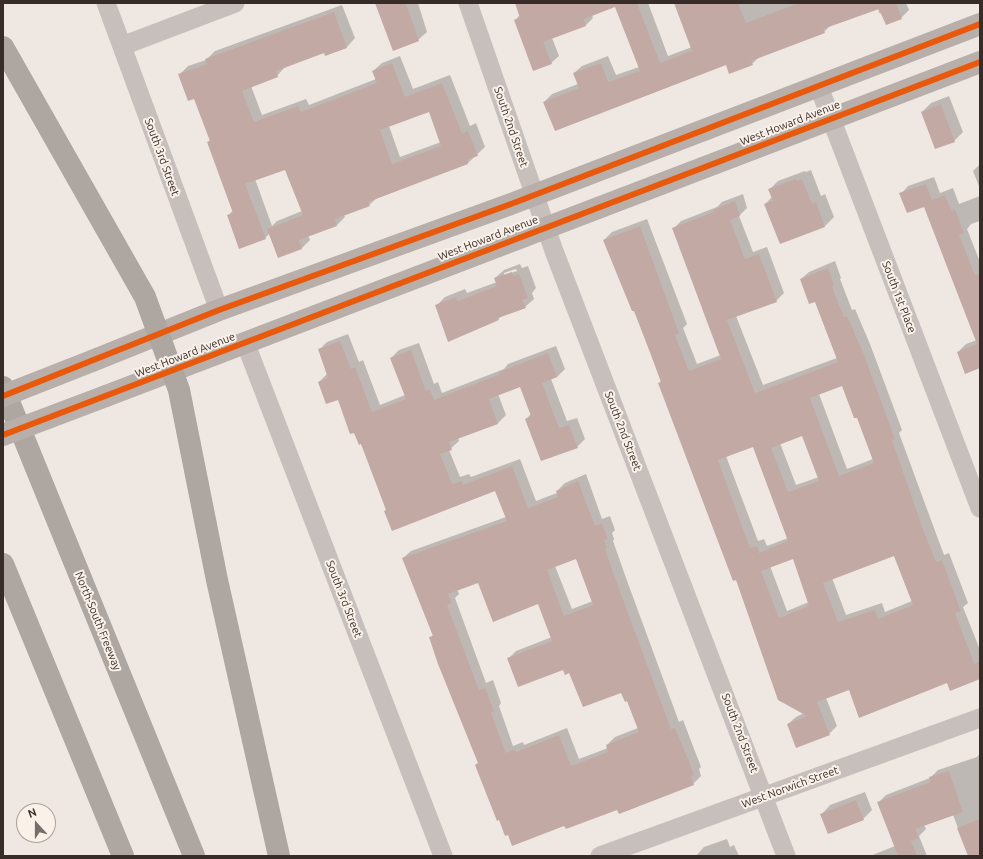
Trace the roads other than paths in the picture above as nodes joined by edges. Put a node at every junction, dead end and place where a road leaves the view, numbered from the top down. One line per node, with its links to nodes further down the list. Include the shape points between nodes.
1 (106, 3): 5 (street, South 3rd Street)
2 (235, 3): 5 (street)
3 (468, 3): 10 (street, South 2nd Street)
4 (980, 24): 8 (main road)
5 (122, 46): 12 (street, South 3rd Street)
6 (3, 47): 13 (highway, via 145,297)
7 (980, 62): 9 (main road, West Howard Avenue)
8 (819, 87): 9 (street, South 1st Place); 10 (main road)
9 (830, 119): 11 (main road, West Howard Avenue); 19 (street, South 1st Place)
10 (534, 195): 11 (street, South 2nd Street); 12 (main road)
11 (545, 227): 14 (main road, West Howard Avenue); 22 (street, South 2nd Street)
12 (219, 310): 13 (main road)
13 (159, 335): 15 (highway); 17 (main road, bridge)
14 (245, 342): 15 (main road, West Howard Avenue); 26 (street, South 3rd Street)
15 (172, 371): 18 (main road, West Howard Avenue, bridge); 25 (highway, via 179,390 217,580)
16 (3, 387): 24 (highway, North-South Freeway)
17 (3, 396)
18 (3, 435)
19 (980, 508)
20 (3, 564): 23 (highway)
21 (980, 718): 22 (street, West Norwich Street)
22 (764, 796): 27 (street, West Norwich Street); 28 (street, South 2nd Street)
23 (123, 856)
24 (194, 856)
25 (279, 856)
26 (443, 856)
27 (600, 856)
28 (786, 856)

